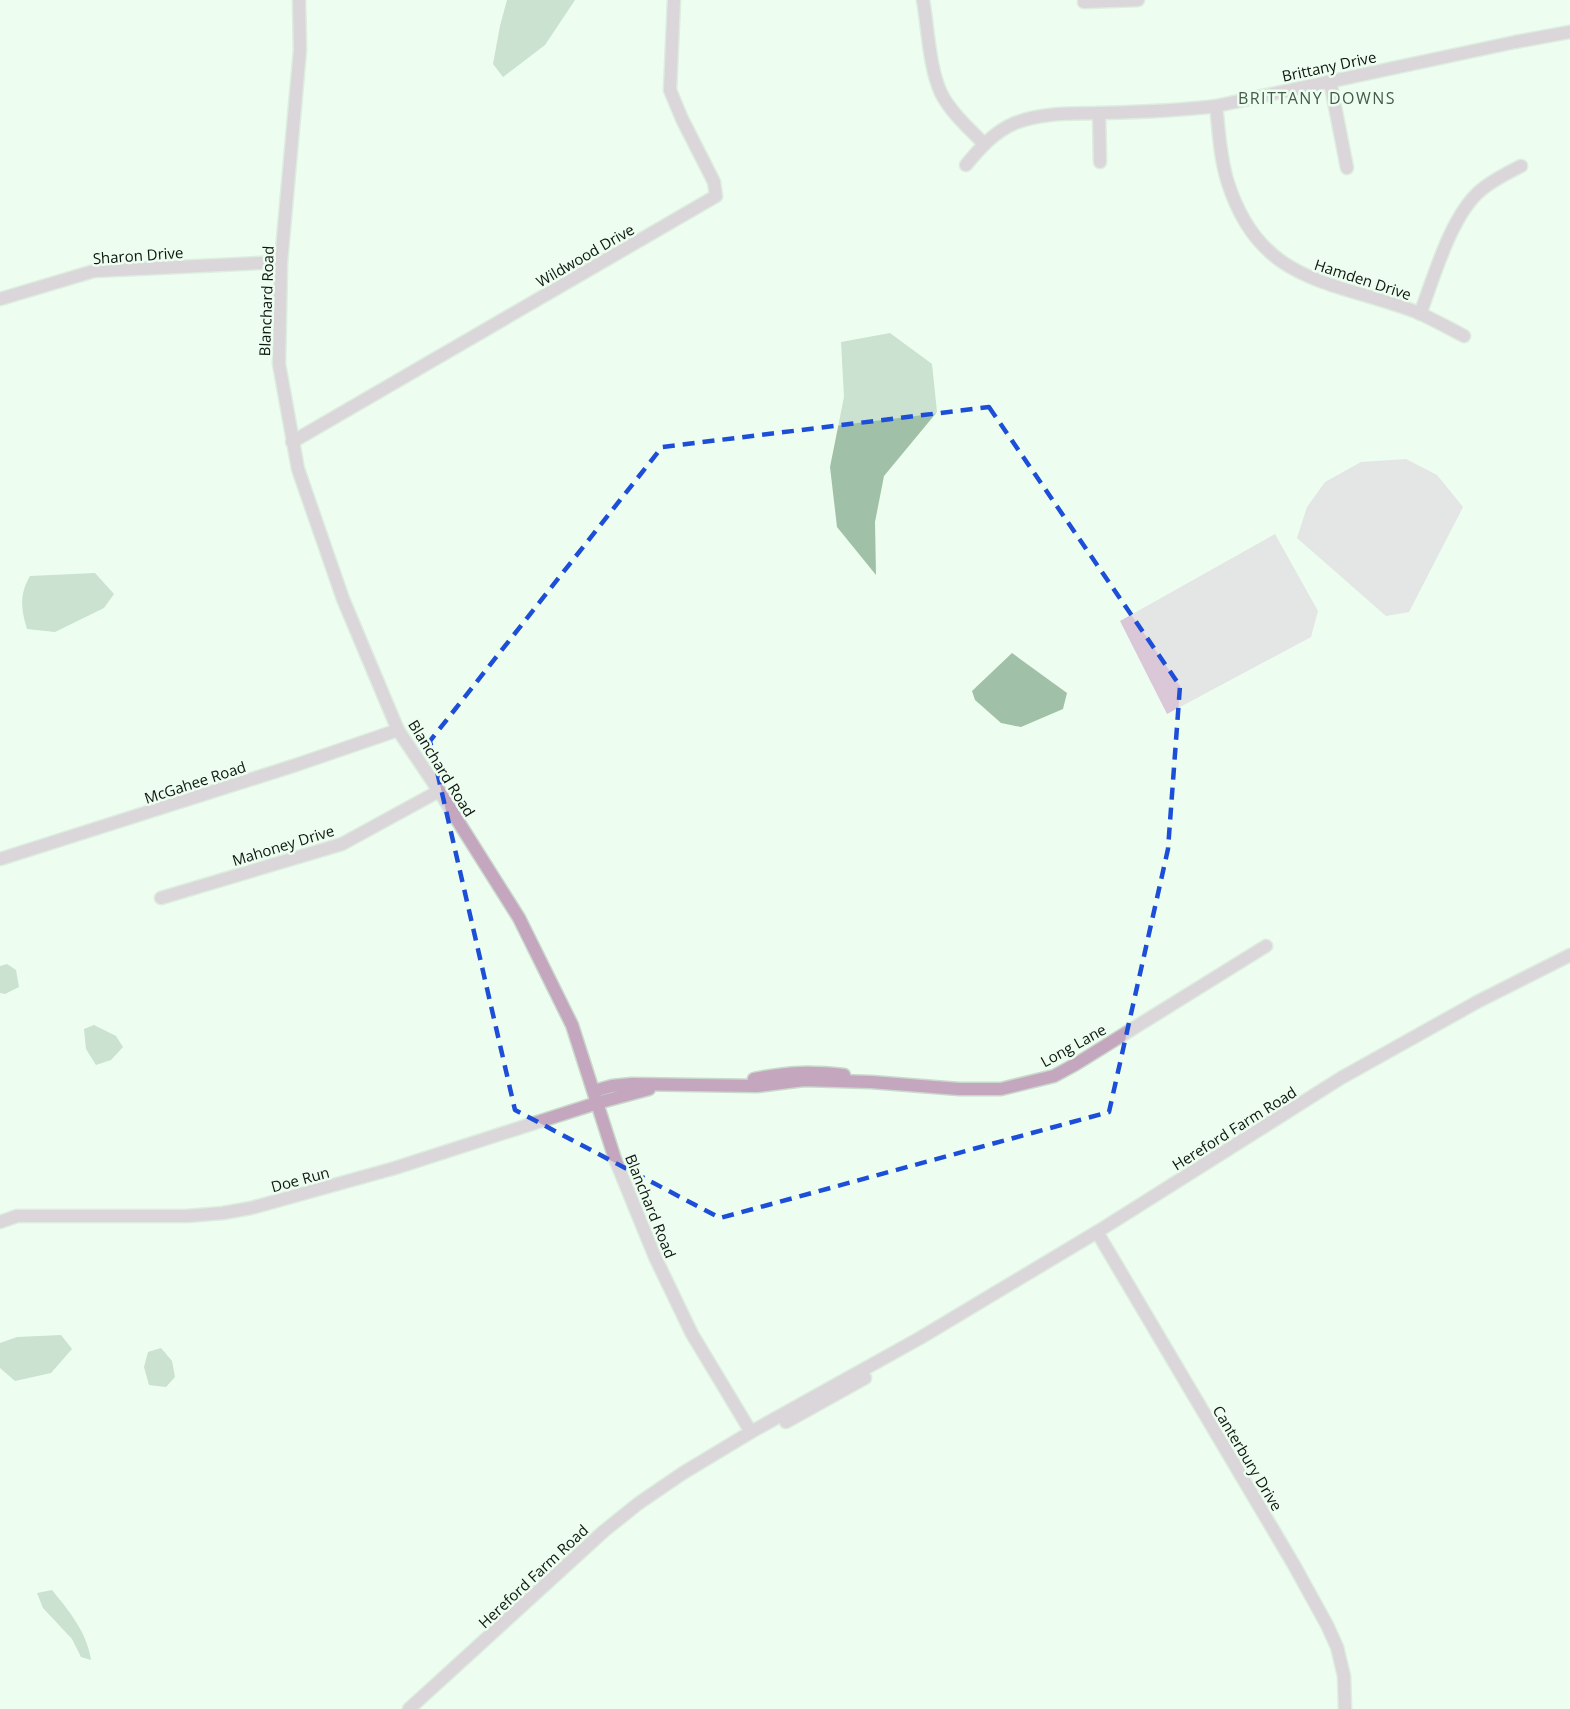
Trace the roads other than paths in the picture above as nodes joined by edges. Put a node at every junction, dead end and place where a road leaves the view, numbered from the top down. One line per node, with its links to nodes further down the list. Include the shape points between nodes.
1 (299, 0): 15 (street, Blanchard Road, via 300,50)
2 (674, 0): 19 (street, Wildwood Drive, via 670,90 714,182 716,196)
3 (923, 0): 10 (street, via 942,94)
4 (1137, 0): 5 (street)
5 (1084, 2)
6 (1570, 32): 7 (street, Brittany Drive)
7 (1330, 81): 8 (street, Brittany Drive); 14 (street)
8 (1216, 106): 9 (street, Brittany Drive); 17 (street, Hamden Drive, via 1227,181 1244,220 1264,248 1300,274)
9 (1099, 113): 10 (street, Brittany Drive, via 1031,117); 11 (street)
10 (984, 144): 12 (street, Brittany Drive)
11 (1100, 162)
12 (966, 165)
13 (1521, 166): 17 (street, via 1480,191 1465,208)
14 (1347, 168)
15 (281, 262): 16 (street, Sharon Drive, via 94,271); 19 (street, Blanchard Road, via 279,364)
16 (0, 298)
17 (1420, 314): 18 (street, Hamden Drive)
18 (1464, 336)
19 (292, 442): 20 (street, Blanchard Road, via 343,599)
20 (398, 730): 21 (street, Blanchard Road); 22 (street, McGahee Road)
21 (440, 791): 23 (street, Mahoney Drive, via 342,844); 26 (street, Blanchard Road, via 519,918 572,1025)
22 (0, 860)
23 (161, 898)
24 (1266, 946): 26 (street, Long Lane, via 1054,1076 1001,1089 871,1082 801,1071 724,1086 663,1085)
25 (1570, 956): 28 (street, Hereford Farm Road, via 1477,1002 1341,1078)
26 (596, 1097): 27 (street, Doe Run, via 395,1168 251,1208 187,1216 17,1216); 30 (street, Blanchard Road, via 615,1159 654,1257 692,1334)
27 (0, 1221)
28 (1097, 1232): 29 (street, Hereford Farm Road); 33 (street, Canterbury Drive, via 1327,1625 1344,1676)
29 (920, 1338): 30 (street, Hereford Farm Road); 31 (street, Hereford Farm Road, via 899,1358 856,1383 733,1451)
30 (751, 1432): 31 (street, Hereford Farm Road)
31 (683, 1473): 32 (street, Hereford Farm Road, via 604,1531)
32 (409, 1709)
33 (1345, 1709)

